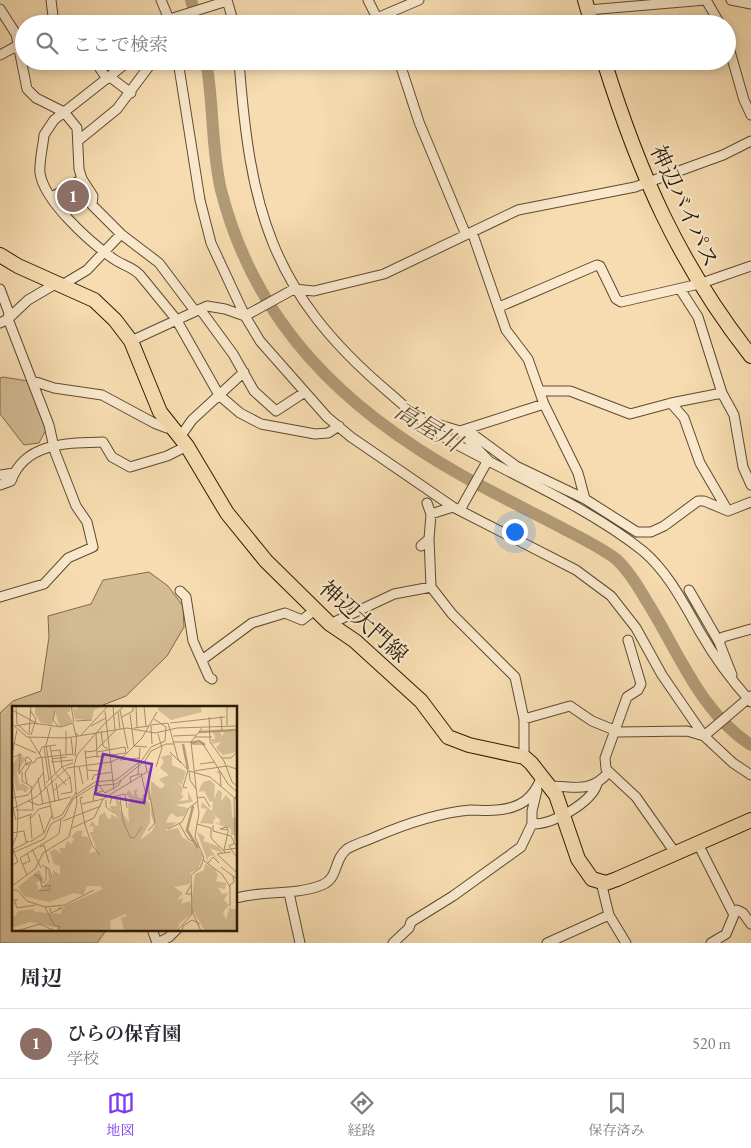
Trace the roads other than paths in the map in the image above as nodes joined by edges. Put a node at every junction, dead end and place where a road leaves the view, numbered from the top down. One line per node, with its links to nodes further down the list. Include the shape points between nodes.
1 (51, 0): 11 (street)
2 (161, 0): 12 (street)
3 (368, 0): 15 (street)
4 (419, 0): 16 (street)
5 (706, 0): 10 (street); 17 (street)
6 (731, 0): 8 (street)
7 (227, 1): 13 (street); 14 (street)
8 (751, 4)
9 (0, 9): 18 (street)
10 (588, 11)
11 (53, 15)
12 (169, 15)
13 (186, 15)
14 (231, 15)
15 (375, 15)
16 (390, 15)
17 (715, 15)
18 (15, 32)
19 (15, 47): 20 (street)
20 (0, 55)
21 (24, 70): 32 (street, via 27,89 36,98)
22 (102, 70): 30 (street)
23 (118, 70): 30 (street)
24 (147, 70): 31 (street)
25 (179, 70): 51 (street, via 200,200 211,243)
26 (239, 70): 47 (street, via 252,175 268,234)
27 (401, 70): 40 (street, via 419,122)
28 (607, 70): 37 (main road, 神辺バイパス)
29 (735, 70): 33 (street)
30 (109, 78): 31 (street); 32 (street)
31 (131, 93): 34 (street, via 102,124)
32 (64, 112): 34 (street, via 77,128); 38 (street, via 44,135 40,173)
33 (751, 115)
34 (78, 140): 36 (street)
35 (751, 141): 37 (street)
36 (82, 179): 38 (street); 39 (street, via 93,196 92,204)
37 (648, 183): 40 (street, via 618,192 518,210); 45 (main road, 神辺バイパス)
38 (52, 198): 41 (street, via 66,218)
39 (121, 234): 41 (street); 50 (street, via 159,263)
40 (469, 234): 47 (street, via 364,280 314,291); 49 (street)
41 (104, 252): 44 (street, via 87,270); 52 (street, via 135,269)
42 (0, 255): 44 (main road, 神辺大門線)
43 (751, 266): 45 (street)
44 (59, 284): 53 (street, via 28,300); 54 (main road, 神辺大門線, via 94,300)
45 (699, 284): 48 (street); 55 (main road, 神辺バイパス)
46 (0, 289): 53 (street, via 9,313)
47 (293, 289): 51 (street); 64 (street, via 328,334 363,371)
48 (680, 289): 49 (street, via 621,302 616,299 597,265); 60 (street, via 698,317)
49 (500, 307): 58 (street, via 510,338 528,359)
50 (198, 310): 51 (street, via 214,306); 52 (street); 56 (street)
51 (246, 315): 59 (street, via 260,341)
52 (176, 319): 54 (street); 61 (street)
53 (4, 321): 57 (street)
54 (131, 341): 65 (main road, 神辺大門線, via 160,412)
55 (751, 356)
56 (244, 372): 59 (street, via 254,391 276,411); 61 (street)
57 (33, 382): 65 (street, via 102,396 154,423 167,428); 69 (street)
58 (540, 391): 62 (street, via 570,391 630,414); 63 (street)
59 (305, 392): 66 (street)
60 (722, 393): 62 (street); 74 (street, via 734,415 743,467)
61 (219, 395): 66 (street, via 240,413 262,424 315,434); 68 (street, via 192,420)
62 (671, 403): 79 (street, via 684,418 700,463)
63 (544, 404): 67 (street); 75 (street, via 578,473)
64 (422, 420): 67 (street); 70 (street, via 452,442)
65 (171, 426): 68 (main road, 神辺大門線)
66 (339, 426): 78 (street)
67 (464, 430): 70 (street); 75 (street, via 516,466)
68 (184, 441): 69 (street, via 167,456 130,467 112,457 103,442); 89 (main road, 神辺大門線, via 227,513 266,561)
69 (54, 446): 71 (street, via 34,451); 88 (street, via 76,506 87,522 93,547 68,558 44,584)
70 (487, 461): 78 (street); 84 (street, via 591,516)
71 (14, 473): 72 (street); 73 (street, via 11,481)
72 (0, 476)
73 (0, 485)
74 (751, 485)
75 (585, 499): 81 (street)
76 (751, 502): 79 (street)
77 (427, 503): 80 (street)
78 (458, 508): 80 (street); 100 (street, via 576,570 611,596 636,628 662,675)
79 (728, 511): 81 (street, via 698,501 664,526 651,532)
80 (431, 514): 82 (street)
81 (637, 532): 84 (street)
82 (429, 539): 83 (street); 85 (street)
83 (421, 546)
84 (645, 552): 96 (street, via 677,592)
85 (431, 586): 90 (street, via 394,594); 98 (street, via 452,614 515,677)
86 (689, 590): 93 (street)
87 (180, 592): 94 (street, via 186,597 194,641)
88 (0, 597)
89 (316, 609): 90 (main road, 神辺大門線); 94 (street, via 302,620 285,613 252,623)
90 (330, 624): 101 (main road, 神辺大門線, via 355,641 421,701 448,737)
91 (751, 629): 93 (street, via 723,637)
92 (628, 640): 99 (street, via 640,684 638,690 627,697)
93 (719, 642): 96 (street)
94 (202, 660): 95 (street)
95 (212, 679)
96 (735, 685): 97 (street)
97 (750, 699): 100 (street)
98 (524, 719): 99 (street, via 570,706 592,721); 101 (street)
99 (616, 730): 100 (street, via 687,731); 102 (street, via 605,758)
100 (704, 736): 103 (street)
101 (524, 757): 104 (main road)
102 (608, 773): 105 (street); 110 (street, via 636,797)
103 (751, 775)
104 (542, 784): 105 (street, via 575,789); 106 (main road, via 556,796); 108 (street, via 532,811); 112 (street, via 522,803 514,806 498,810 469,810 393,829 349,848 338,861 331,880)
105 (598, 784): 106 (street, via 590,796)
106 (562, 814): 108 (street, via 550,822); 111 (main road, via 578,859 592,879)
107 (751, 820): 109 (main road)
108 (532, 824): 121 (street, via 521,847 411,922)
109 (698, 844): 110 (main road); 114 (street, via 717,887)
110 (676, 854): 111 (main road, via 617,880)
111 (601, 882): 115 (street)
112 (289, 893): 113 (street); 120 (street)
113 (238, 898)
114 (733, 911): 116 (street, via 742,913); 124 (street, via 726,934)
115 (609, 915): 122 (street); 123 (street)
116 (751, 924)
117 (152, 930): 119 (street)
118 (176, 930): 119 (street)
119 (157, 943)
120 (300, 943)
121 (393, 943)
122 (547, 943)
123 (626, 943)
124 (711, 943)

